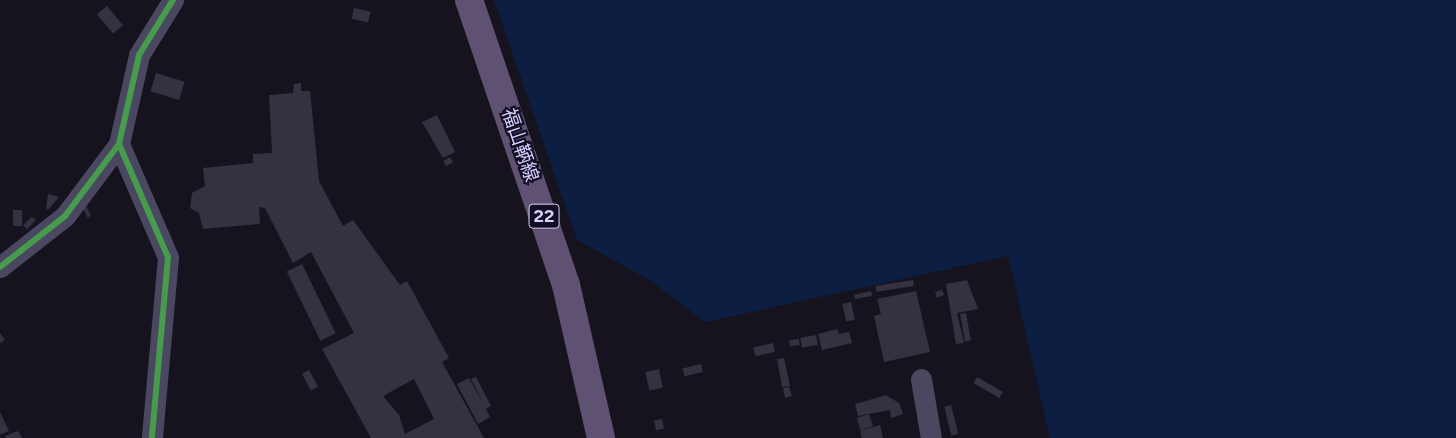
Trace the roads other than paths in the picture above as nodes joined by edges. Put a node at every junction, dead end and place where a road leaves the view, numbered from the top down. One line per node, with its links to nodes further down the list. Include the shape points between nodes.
1 (174, 0): 3 (street, via 139,55)
2 (470, 0): 7 (main road, 福山鞆線 / 22, via 566,285)
3 (119, 144): 4 (street, via 65,216); 6 (street, via 168,257)
4 (0, 267)
5 (921, 379): 8 (street)
6 (152, 438)
7 (600, 438)
8 (931, 438)

